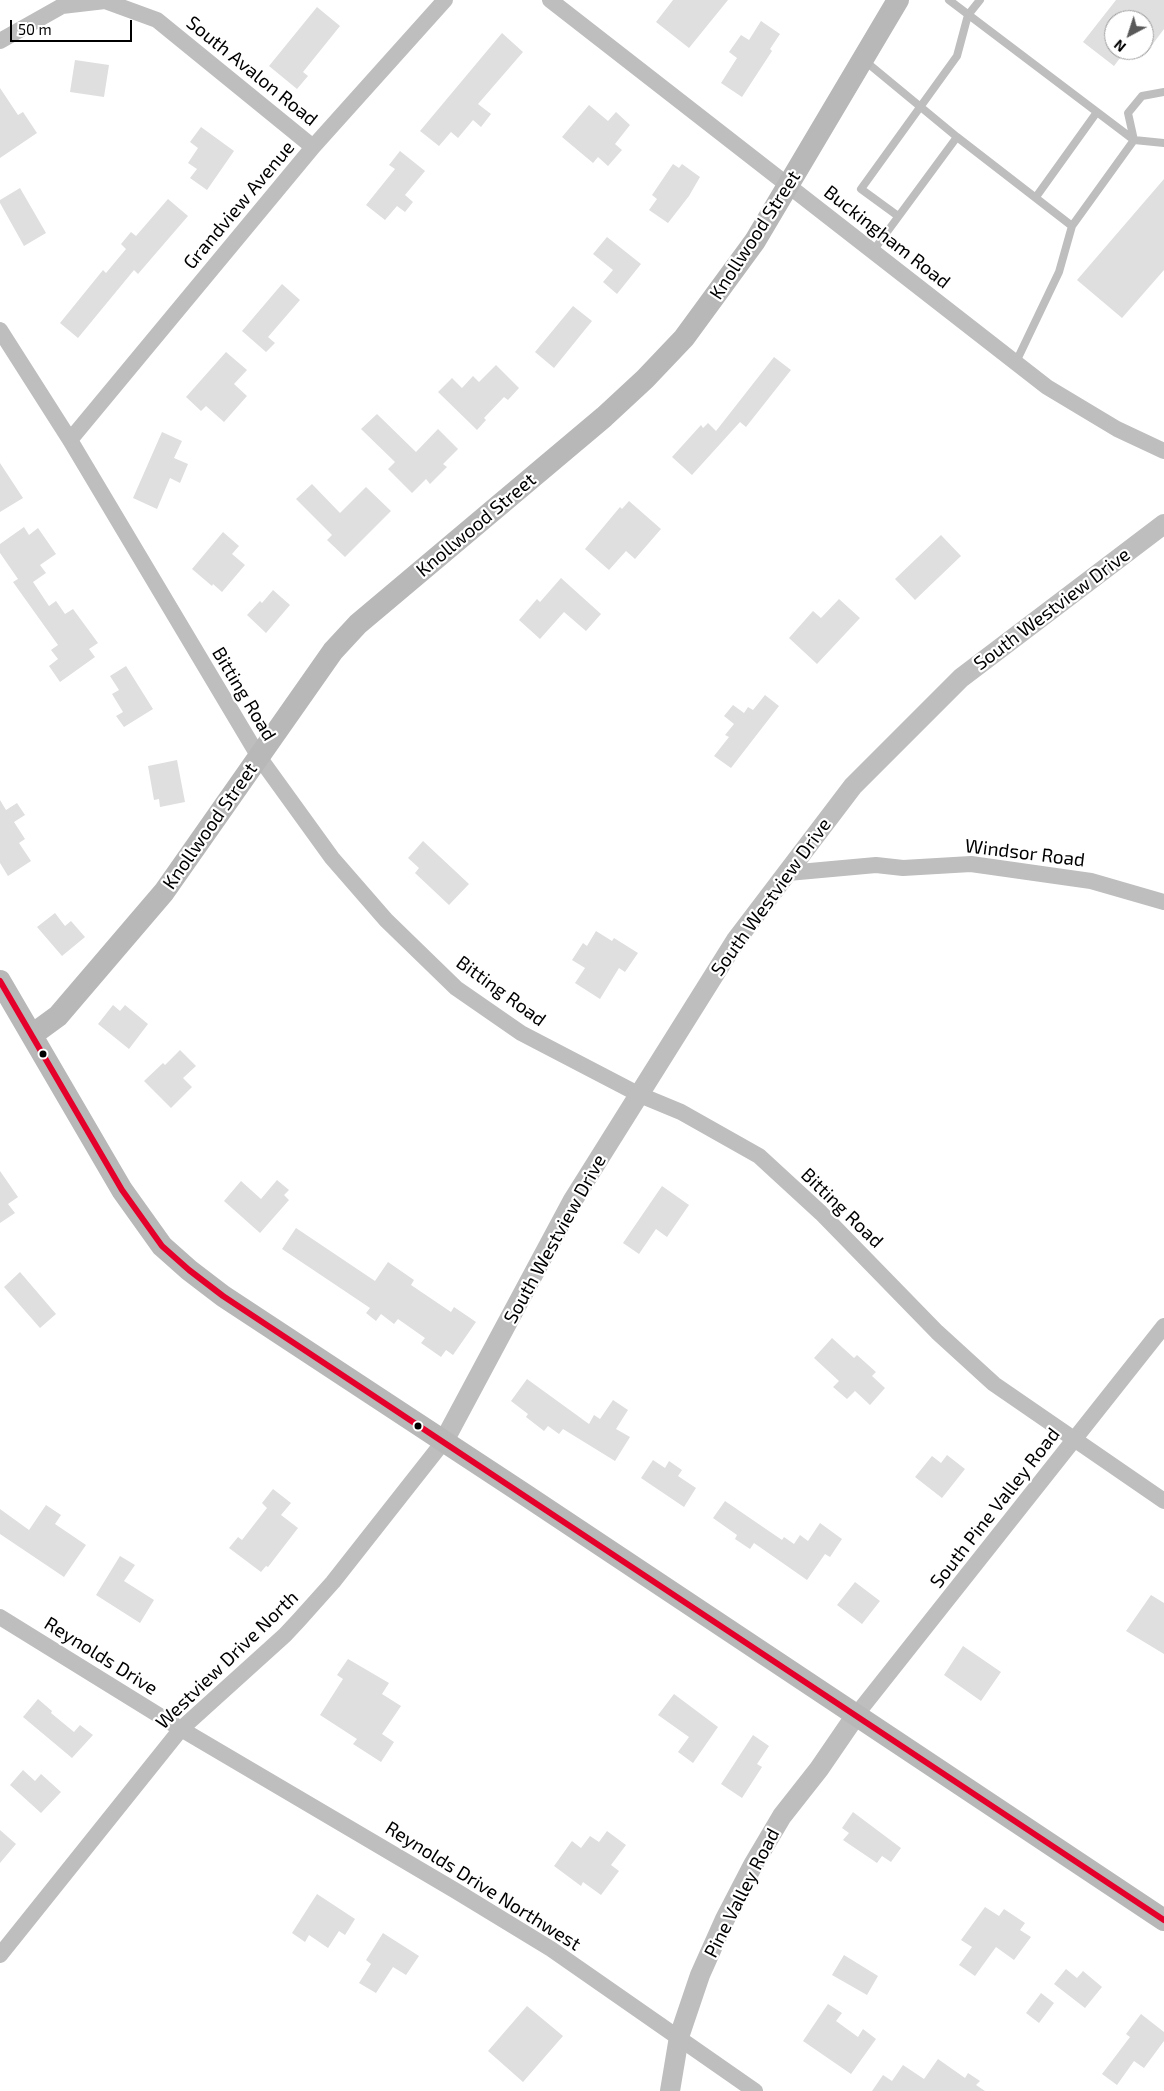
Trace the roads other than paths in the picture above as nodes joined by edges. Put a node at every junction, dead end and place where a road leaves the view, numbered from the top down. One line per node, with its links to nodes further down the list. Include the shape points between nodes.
1 (445, 0): 15 (street, Grandview Avenue)
2 (550, 0): 16 (street, Buckingham Road)
3 (898, 0): 8 (main road, Knollwood Street)
4 (949, 0): 6 (lane)
5 (980, 0): 6 (lane)
6 (968, 15): 10 (lane, via 956,56); 11 (lane)
7 (0, 41): 15 (street, South Avalon Road, via 62,6 106,1 157,20)
8 (863, 59): 10 (lane); 16 (main road, Knollwood Street)
9 (1164, 92): 13 (lane, via 1142,96 1128,113)
10 (920, 107): 12 (lane); 18 (lane, via 861,189)
11 (1097, 112): 13 (lane); 17 (lane)
12 (957, 137): 17 (lane); 18 (lane)
13 (1134, 140): 14 (lane); 19 (lane)
14 (1164, 143)
15 (313, 147): 23 (street, Grandview Avenue)
16 (788, 186): 20 (street, Buckingham Road); 26 (main road, Knollwood Street, via 755,241 684,338 604,417 358,624 333,651)
17 (1036, 196): 19 (lane)
18 (898, 216): 20 (lane)
19 (1072, 226): 22 (lane, via 1058,272)
20 (873, 250): 22 (street, Buckingham Road)
21 (0, 330): 23 (street, Bitting Road)
22 (1016, 362): 24 (street, Buckingham Road, via 1047,387)
23 (70, 440): 26 (street, Bitting Road)
24 (1164, 451)
25 (1164, 524): 27 (street, South Westview Drive, via 961,678 853,786)
26 (259, 757): 30 (main road, Knollwood Street, via 164,892 58,1016); 31 (street, Bitting Road, via 332,858 386,920 456,988 521,1033)
27 (788, 873): 28 (street, Windsor Road, via 876,865 903,868 971,864 1091,881); 31 (street, South Westview Drive, via 736,940)
28 (1164, 902)
29 (0, 981): 30 (main road)
30 (32, 1035): 34 (main road, via 122,1190 162,1246 223,1296)
31 (640, 1095): 33 (street, Bitting Road, via 681,1112 759,1156 994,1384); 34 (street, South Westview Drive, via 573,1200)
32 (1164, 1326): 33 (street, South Pine Valley Road)
33 (1074, 1440): 35 (street, Bitting Road); 37 (street, South Pine Valley Road)
34 (444, 1441): 37 (main road); 38 (street, Westview Drive North, via 333,1582 285,1635)
35 (1164, 1500)
36 (0, 1617): 38 (street, Reynolds Drive)
37 (856, 1715): 39 (main road); 41 (street, Pine Valley Road, via 782,1816 753,1865 700,1975)
38 (181, 1729): 40 (street, Westview Drive North); 41 (street, Reynolds Drive Northwest, via 456,1891 551,1950)
39 (1164, 1920)
40 (0, 1955)
41 (679, 2037): 42 (street, Pine Valley Road); 43 (street, Reynolds Drive Northwest)
42 (670, 2091)
43 (755, 2091)

